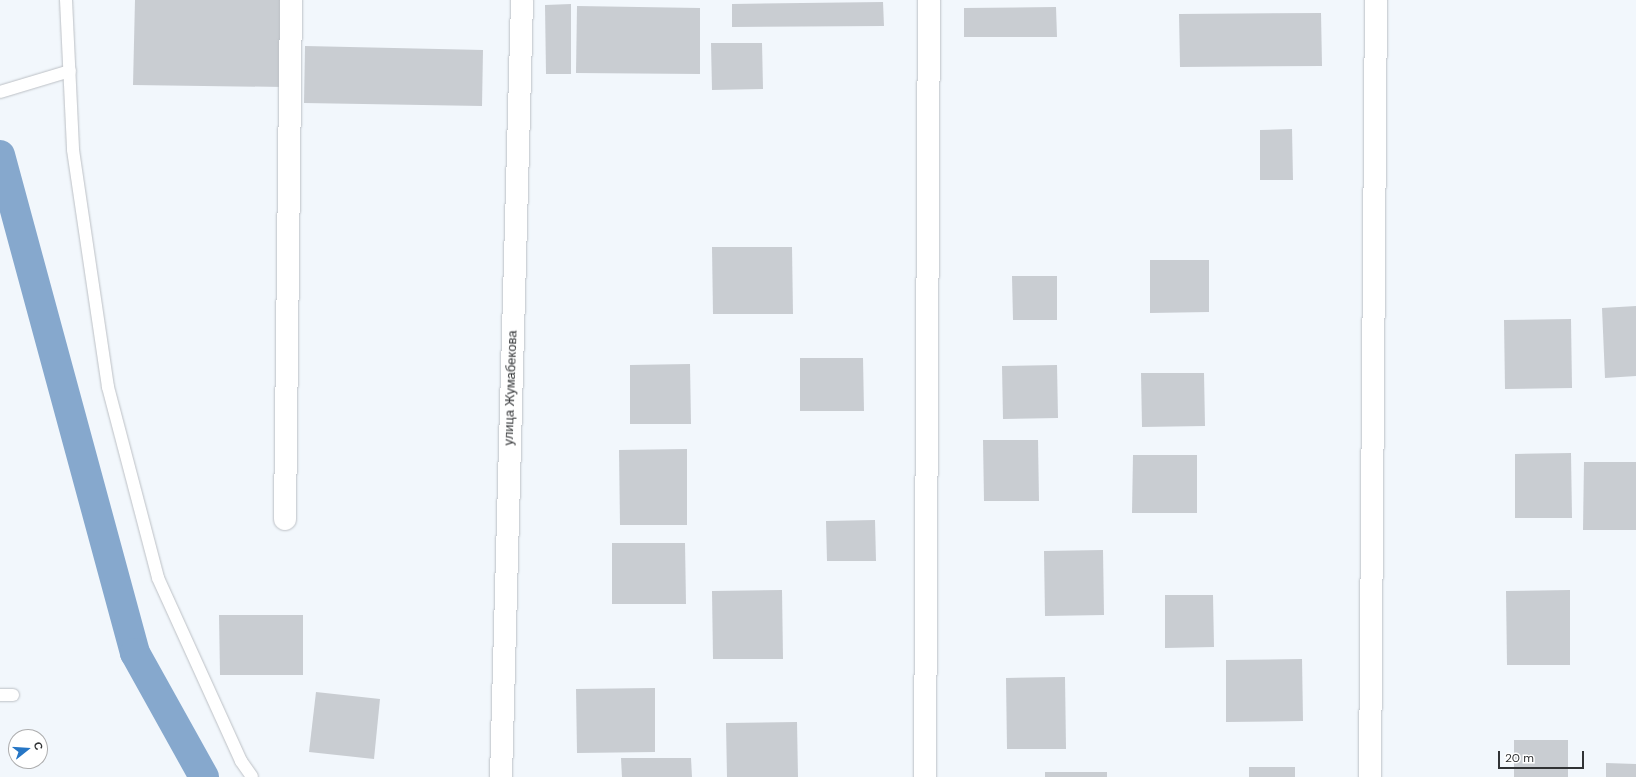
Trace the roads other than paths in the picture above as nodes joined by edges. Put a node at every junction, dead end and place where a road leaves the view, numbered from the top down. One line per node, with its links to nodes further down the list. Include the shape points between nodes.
1 (66, 0): 6 (lane)
2 (291, 0): 8 (street)
3 (522, 0): 12 (street, улица Жумабекова)
4 (929, 0): 13 (street)
5 (1376, 0): 14 (street)
6 (70, 71): 7 (lane); 11 (lane, via 73,150 110,394 158,578 241,761)
7 (0, 92)
8 (285, 519)
9 (0, 695): 10 (lane)
10 (13, 695)
11 (252, 777)
12 (501, 777)
13 (924, 777)
14 (1370, 777)

